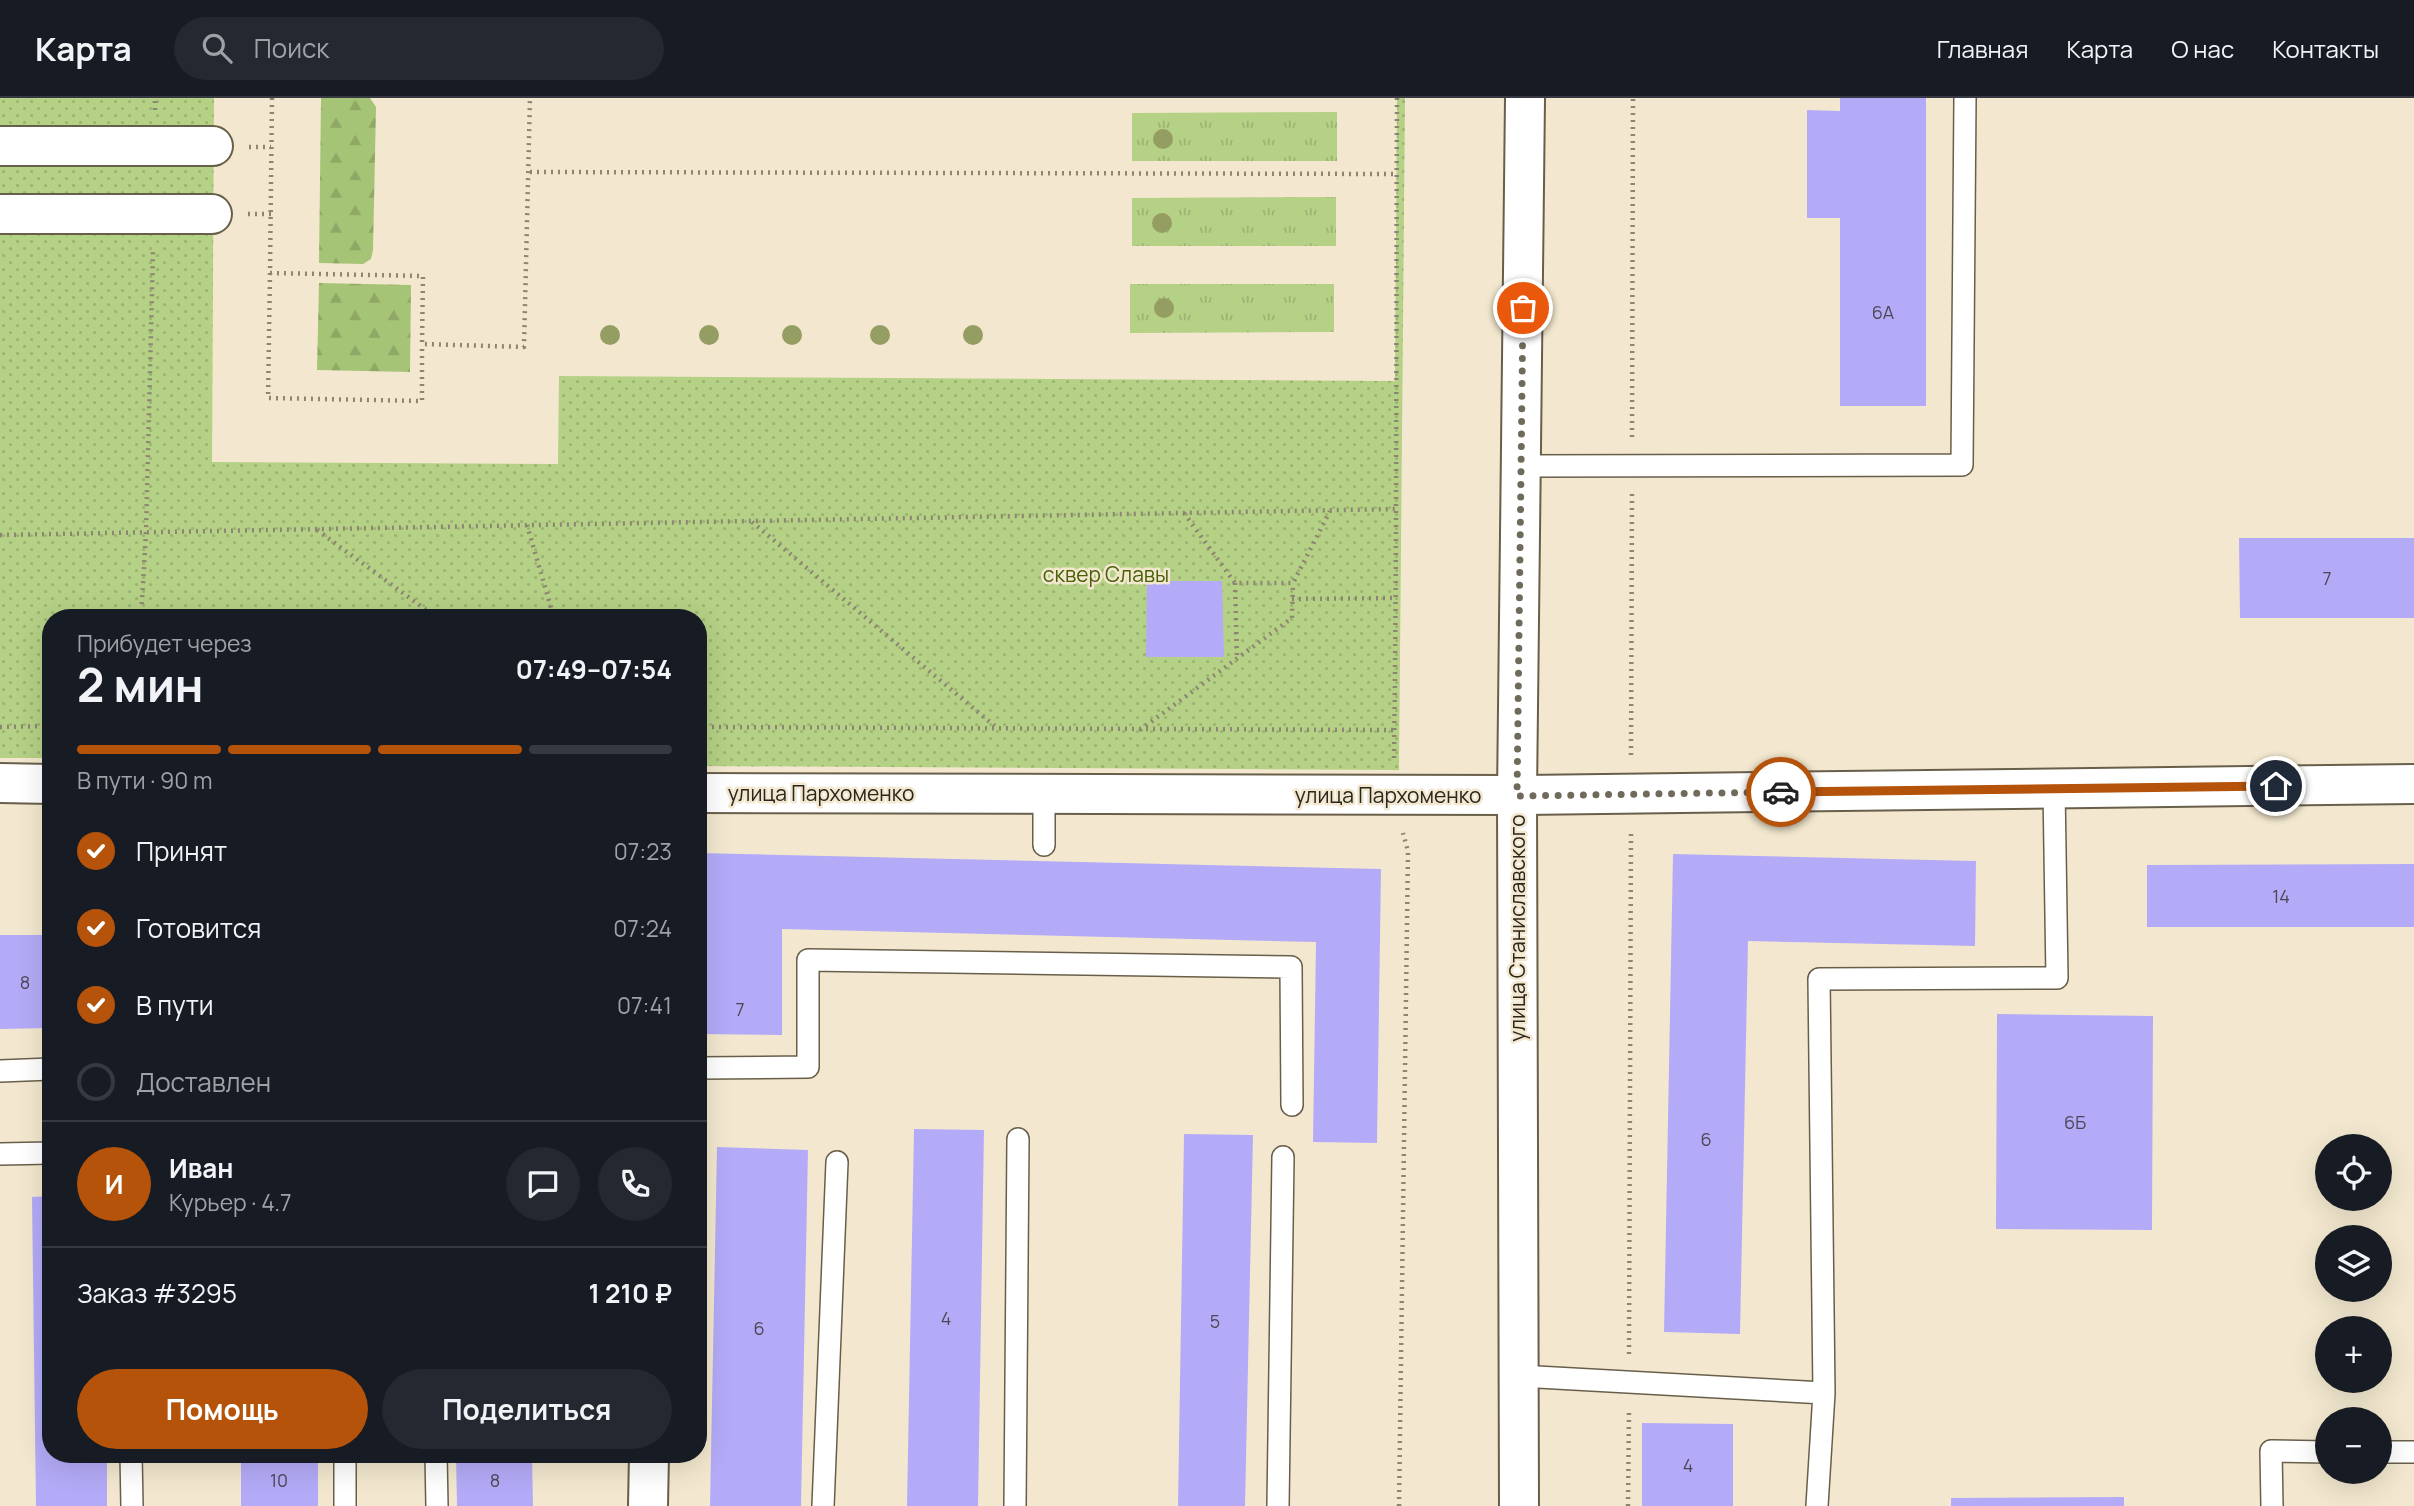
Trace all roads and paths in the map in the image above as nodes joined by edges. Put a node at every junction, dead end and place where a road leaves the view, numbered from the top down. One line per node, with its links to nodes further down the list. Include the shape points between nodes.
1 (155, 98): 9 (path)
2 (272, 98): 15 (path)
3 (530, 98): 10 (path)
4 (1397, 98): 11 (path)
5 (1525, 98): 17 (street, улица Станиславского)
6 (1965, 98): 17 (lane, via 1962,465)
7 (0, 146): 9 (street)
8 (214, 146): 9 (street)
9 (154, 147)
10 (530, 172): 11 (path); 16 (path, via 524,346)
11 (1397, 174): 18 (path)
12 (154, 213): 13 (street); 14 (street); 24 (path)
13 (0, 214)
14 (212, 214)
15 (270, 273): 16 (path, via 424,276); 16 (path, via 268,398 422,401)
16 (422, 344)
17 (1521, 466): 47 (street, улица Станиславского)
18 (1397, 509): 19 (path); 28 (path)
19 (1331, 510): 20 (path); 27 (path)
20 (1184, 513): 21 (path); 26 (path)
21 (751, 521): 22 (path); 37 (path)
22 (527, 525): 23 (path); 32 (path)
23 (316, 529): 24 (path); 31 (path)
24 (146, 533): 25 (path); 30 (path)
25 (0, 535)
26 (1235, 583): 27 (path); 33 (path)
27 (1293, 583): 29 (path)
28 (1394, 598): 29 (path); 38 (path)
29 (1292, 599): 33 (path, via 1292,618)
30 (142, 609)
31 (426, 609)
32 (551, 609)
33 (1237, 659): 39 (path)
34 (42, 726): 35 (path)
35 (0, 727)
36 (707, 727): 37 (path)
37 (999, 729): 39 (path)
38 (1395, 730): 39 (path); 46 (path)
39 (1140, 731)
40 (0, 783): 41 (street)
41 (42, 784)
42 (2414, 784): 43 (street, улица Пархоменко)
43 (2054, 788): 47 (street, улица Пархоменко); 59 (lane, via 2057,978 1819,979)
44 (707, 793): 45 (street, улица Пархоменко)
45 (1044, 794): 46 (street, улица Пархоменко); 48 (lane)
46 (1394, 795): 47 (street, улица Пархоменко); 74 (path, via 1408,851)
47 (1517, 796): 58 (street, улица Станиславского)
48 (1044, 845)
49 (707, 1068): 52 (lane, via 808,1067 808,960 1291,967)
50 (42, 1069): 51 (lane)
51 (0, 1071)
52 (1292, 1105)
53 (1018, 1139): 72 (lane)
54 (42, 1153): 55 (lane)
55 (0, 1154)
56 (1283, 1157): 73 (lane)
57 (837, 1162): 71 (lane)
58 (1518, 1376): 59 (lane); 75 (street, улица Станиславского)
59 (1824, 1393): 76 (lane)
60 (2315, 1451): 77 (lane, via 2272,1451)
61 (2392, 1452): 62 (lane)
62 (2414, 1452)
63 (131, 1463): 67 (lane)
64 (345, 1463): 68 (lane)
65 (436, 1463): 69 (lane)
66 (649, 1463): 70 (street)
67 (132, 1506)
68 (345, 1506)
69 (437, 1506)
70 (648, 1506)
71 (823, 1506)
72 (1015, 1506)
73 (1278, 1506)
74 (1399, 1506)
75 (1519, 1506)
76 (1817, 1506)
77 (2272, 1506)

